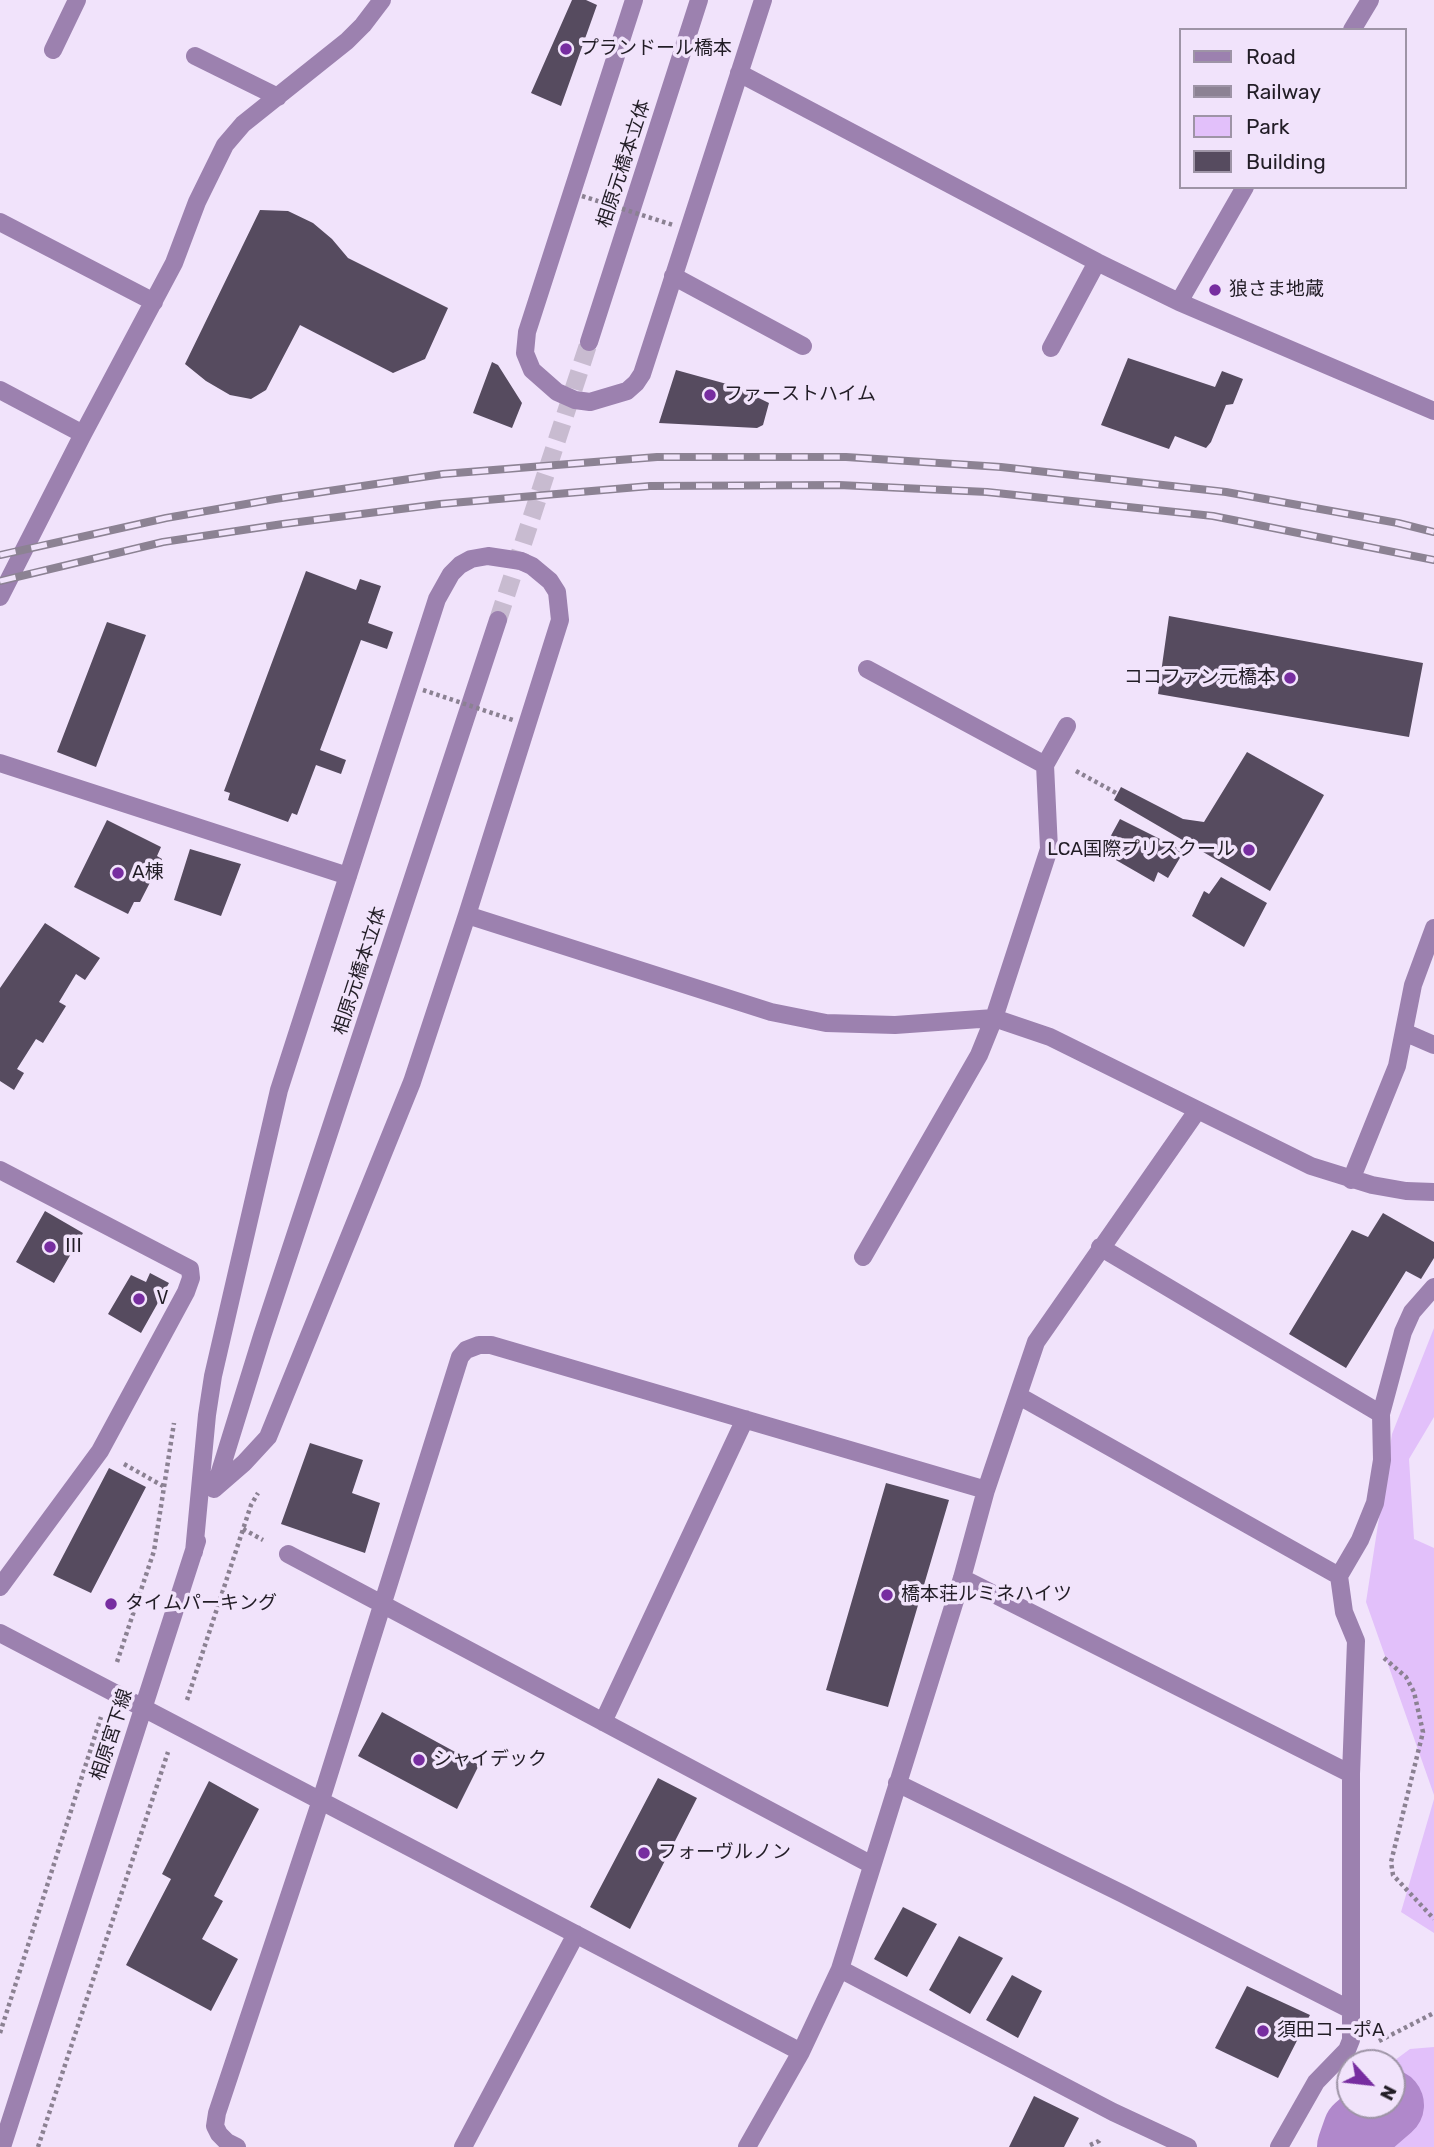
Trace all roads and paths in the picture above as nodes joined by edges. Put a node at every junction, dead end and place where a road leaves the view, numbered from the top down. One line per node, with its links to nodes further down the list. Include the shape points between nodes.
1 (77, 0): 8 (street)
2 (383, 0): 11 (street, via 347,41)
3 (634, 0): 17 (street, via 527,332 525,353 532,370 557,392 575,400 590,402 627,391 642,374)
4 (699, 0): 20 (street, 相原元橋本立体)
5 (763, 0): 10 (street)
6 (1370, 0): 7 (street)
7 (1353, 28)
8 (53, 50)
9 (195, 56): 11 (street)
10 (739, 73): 16 (street); 17 (street)
11 (278, 97): 18 (street, via 225,145)
12 (1244, 189): 19 (street)
13 (582, 196): 15 (path, bridge)
14 (0, 222): 18 (street)
15 (673, 225)
16 (1097, 262): 19 (street); 22 (street)
17 (673, 276): 21 (street)
18 (154, 302): 25 (street)
19 (1179, 302): 24 (street)
20 (589, 342)
21 (803, 346)
22 (1051, 348)
23 (0, 390): 25 (street)
24 (1434, 411)
25 (83, 434): 26 (street)
26 (0, 597)
27 (498, 620): 48 (street, 相原元橋本立体)
28 (867, 669): 32 (street)
29 (423, 690): 30 (path, bridge)
30 (513, 720)
31 (1067, 726): 32 (street)
32 (1048, 761): 34 (path); 38 (street, via 1049,849)
33 (0, 763): 35 (street)
34 (1118, 794)
35 (348, 876): 36 (street, via 443,586 471,559 488,556 520,561 550,580 557,592 560,620); 56 (street, via 276,1103 213,1376)
36 (467, 915): 38 (street, via 771,1012 826,1023 895,1025); 54 (street, via 412,1082 268,1437)
37 (1434, 928): 39 (street, via 1413,985)
38 (994, 1018): 41 (street, via 1050,1037); 46 (street, via 979,1055)
39 (1404, 1032): 40 (street); 43 (street, via 1398,1066)
40 (1434, 1045)
41 (1197, 1111): 43 (street, via 1311,1166); 45 (street)
42 (0, 1170): 52 (street, via 190,1269 186,1292)
43 (1351, 1180): 44 (street)
44 (1434, 1192)
45 (1100, 1247): 49 (street, via 1036,1342); 50 (street)
46 (863, 1256)
47 (1434, 1287): 50 (street, via 1407,1322)
48 (262, 1336): 54 (street, 相原宮下線)
49 (1019, 1396): 55 (street); 58 (street)
50 (1381, 1414): 58 (street, via 1382,1460 1375,1503)
51 (745, 1419): 55 (street); 61 (street, via 491,1345 466,1350 460,1357); 66 (street)
52 (100, 1451): 53 (path); 60 (street)
53 (163, 1486)
54 (214, 1489): 56 (street, 相原宮下線)
55 (986, 1490): 59 (street)
56 (194, 1552): 64 (street, 相原宮下線)
57 (288, 1554): 61 (street)
58 (1339, 1576): 63 (street, via 1344,1612)
59 (962, 1578): 68 (street); 69 (street)
60 (0, 1587)
61 (382, 1606): 66 (street); 70 (street)
62 (0, 1633): 64 (street)
63 (1356, 1641): 68 (street); 72 (path, via 1406,1676 1420,1714 1423,1732 1391,1862 1393,1875)
64 (142, 1708): 70 (street); 82 (street, 相原宮下線)
65 (104, 1709): 77 (path)
66 (603, 1723): 71 (street)
67 (170, 1746): 83 (path)
68 (1351, 1774): 75 (street)
69 (897, 1783): 71 (street); 75 (street)
70 (321, 1800): 73 (street); 84 (street, via 216,2113 219,2134)
71 (872, 1865): 74 (street)
72 (1434, 1919)
73 (576, 1934): 80 (street); 85 (street)
74 (840, 1969): 80 (street); 87 (street)
75 (1351, 2010): 78 (street)
76 (1434, 2013): 79 (path, via 1384,2039)
77 (0, 2033)
78 (1347, 2049)
79 (1350, 2049)
80 (801, 2052): 86 (street)
81 (1336, 2061): 88 (street, via 1316,2082)
82 (2, 2147)
83 (38, 2147)
84 (237, 2147)
85 (463, 2147)
86 (747, 2147)
87 (1188, 2147)
88 (1279, 2147)

